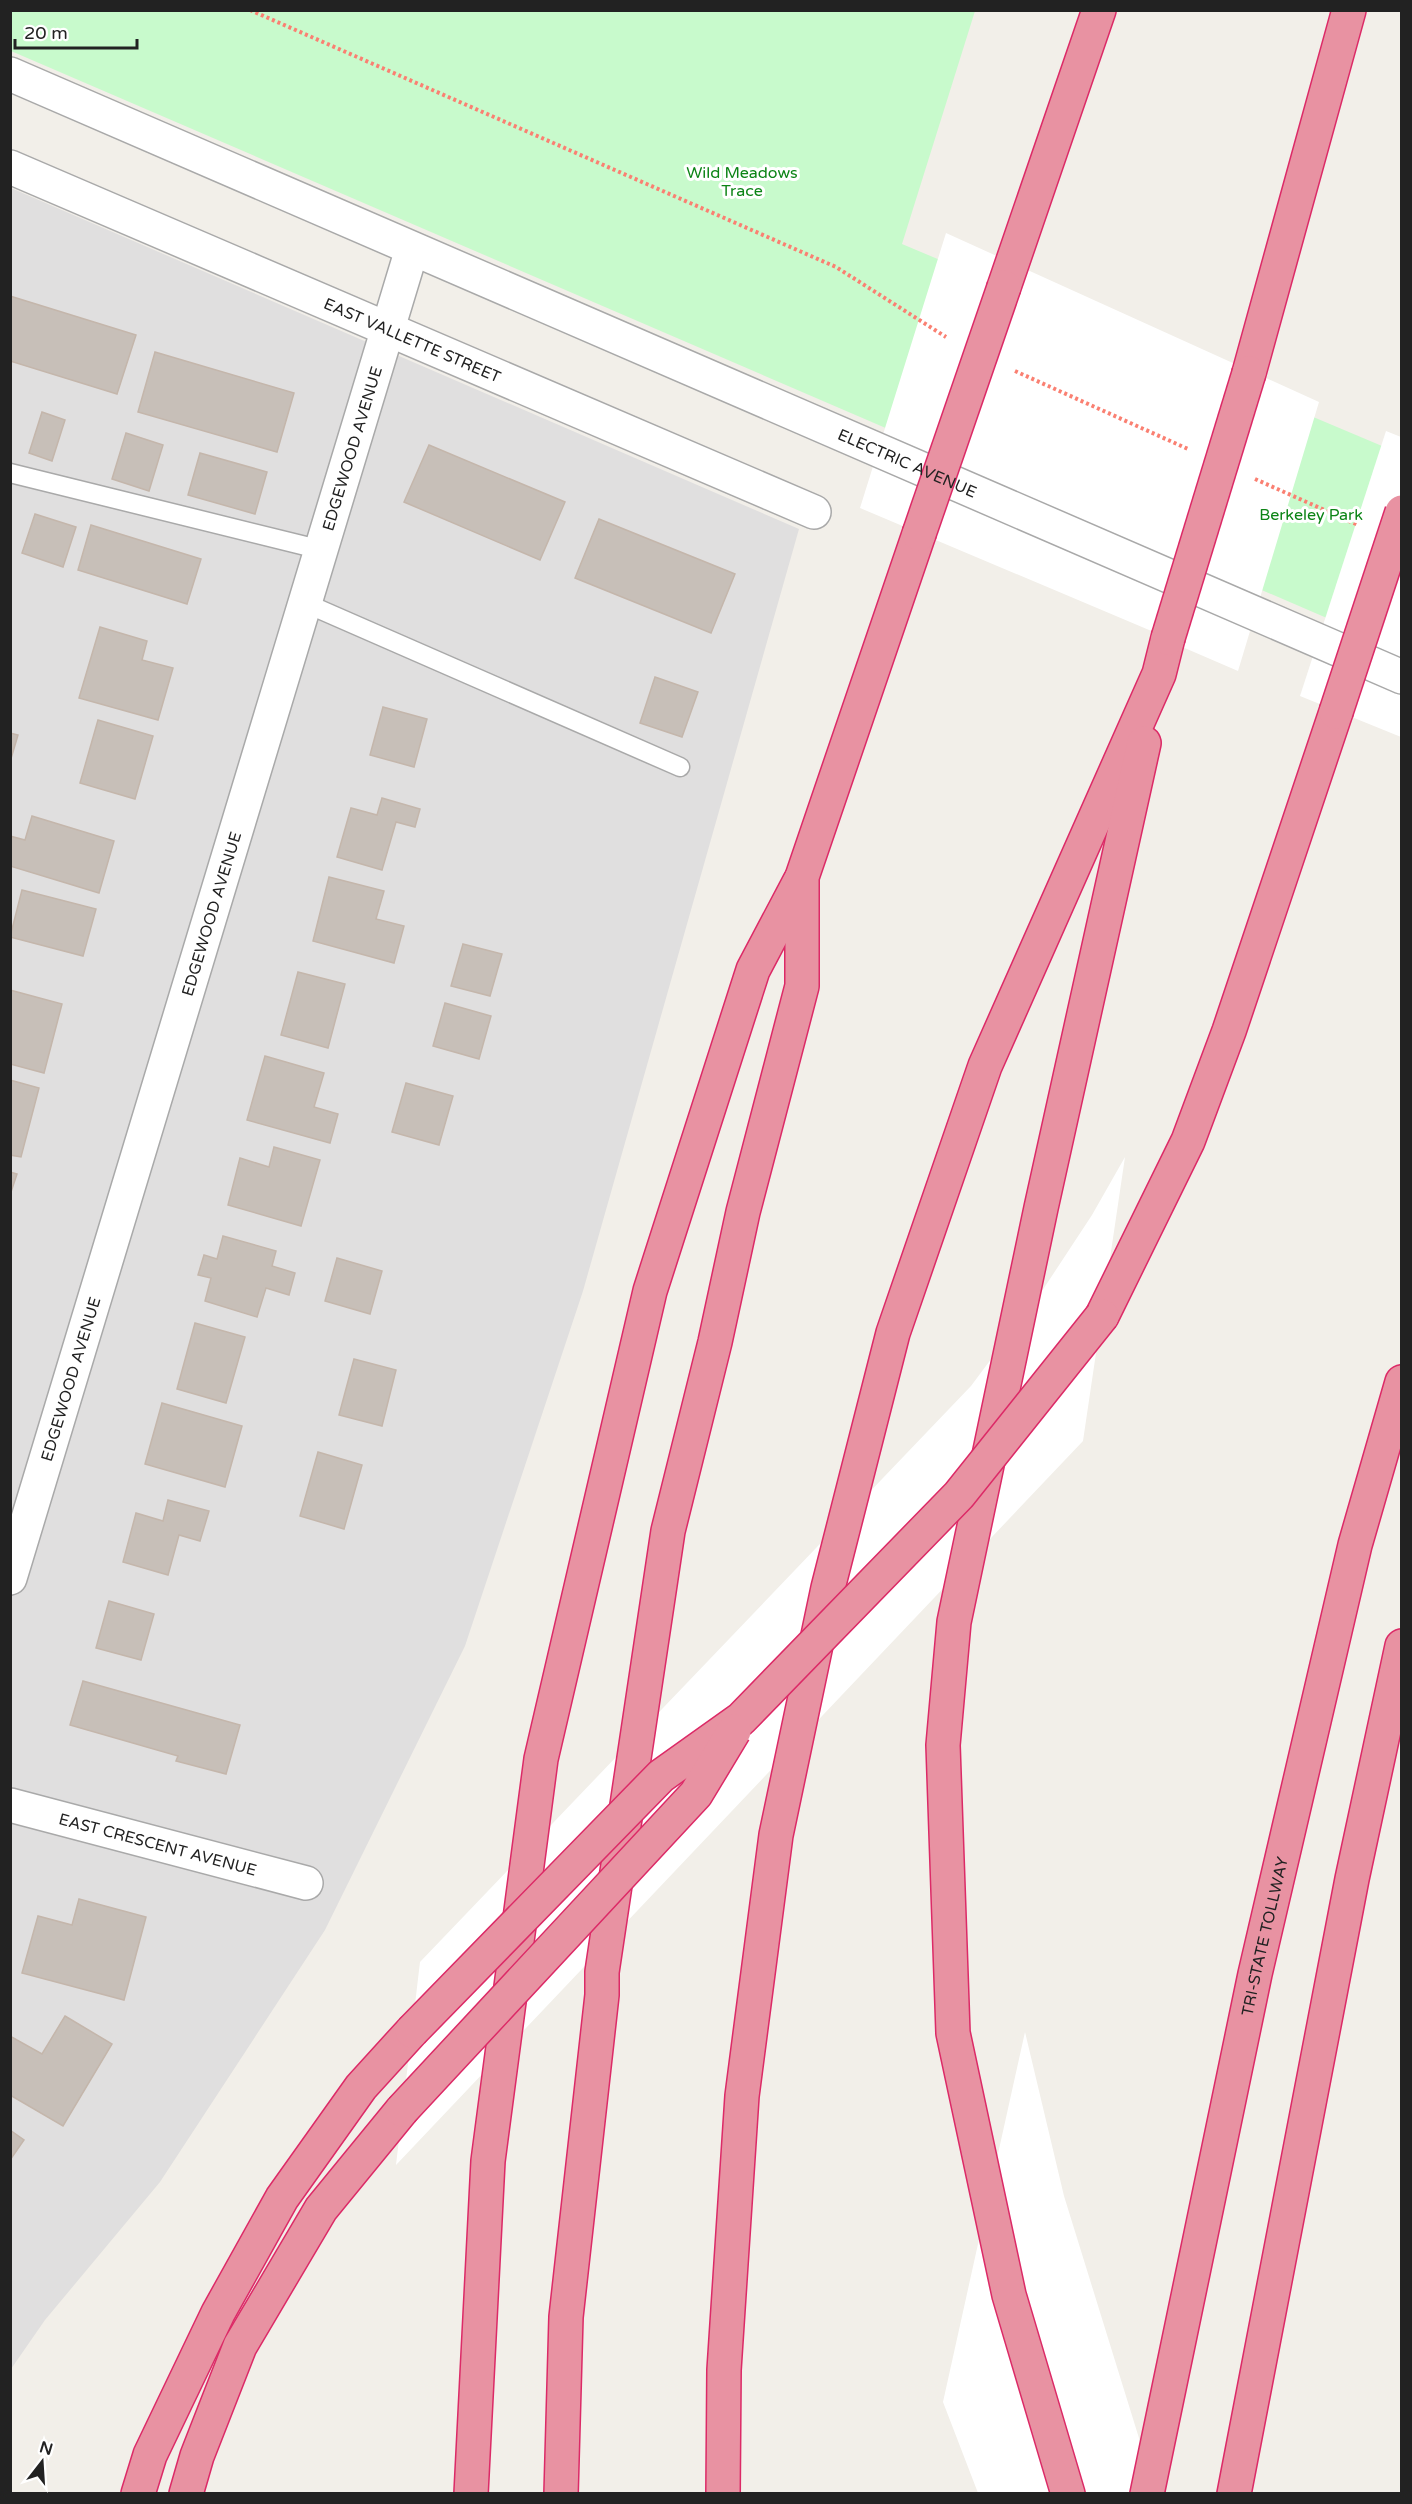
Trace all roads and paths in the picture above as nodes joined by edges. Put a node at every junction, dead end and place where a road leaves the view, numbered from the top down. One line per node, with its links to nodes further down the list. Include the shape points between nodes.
1 (250, 10): 8 (path, via 836,267)
2 (1099, 10): 21 (highway, bridge)
3 (1349, 10): 18 (highway, bridge, via 1250,373)
4 (10, 74): 6 (street)
5 (10, 167): 7 (street, EAST VALLETTE STREET)
6 (412, 249): 7 (street, EDGEWOOD AVENUE); 19 (street, ELECTRIC AVENUE)
7 (388, 328): 13 (street, EAST VALLETTE STREET); 16 (street, EDGEWOOD AVENUE)
8 (951, 340)
9 (1004, 366): 10 (path)
10 (1197, 453)
11 (10, 473): 16 (lane)
12 (1251, 477): 15 (path)
13 (814, 512)
14 (1401, 512): 25 (highway, bridge, via 1229,1031 1188,1141 1101,1317 959,1495)
15 (1359, 525)
16 (322, 550): 17 (street, EDGEWOOD AVENUE)
17 (305, 603): 20 (lane); 23 (street, EDGEWOOD AVENUE)
18 (1159, 674): 33 (highway, via 985,1066 892,1333 828,1588 776,1835 742,2096 724,2370); 34 (highway, via 954,1622 943,1745 953,2033 1009,2295)
19 (1401, 677)
20 (680, 767)
21 (802, 877): 31 (highway, via 753,970 650,1291 541,1759 488,2161); 32 (highway, via 802,986 743,1212 668,1531 602,1972 566,2317)
22 (1401, 1382): 28 (highway, TRI-STATE TOLLWAY, via 1355,1545 1255,1974)
23 (10, 1578)
24 (1401, 1646): 35 (highway, via 1352,1879)
25 (741, 1719): 29 (highway, bridge, via 661,1776 361,2087 282,2198 208,2334 150,2455); 30 (highway, bridge, via 696,1794 402,2110 321,2209 240,2346)
26 (10, 1805): 27 (street, EAST CRESCENT AVENUE)
27 (306, 1883)
28 (1148, 2483)
29 (138, 2493)
30 (186, 2493)
31 (471, 2493)
32 (561, 2493)
33 (723, 2493)
34 (1068, 2493)
35 (1234, 2493)

